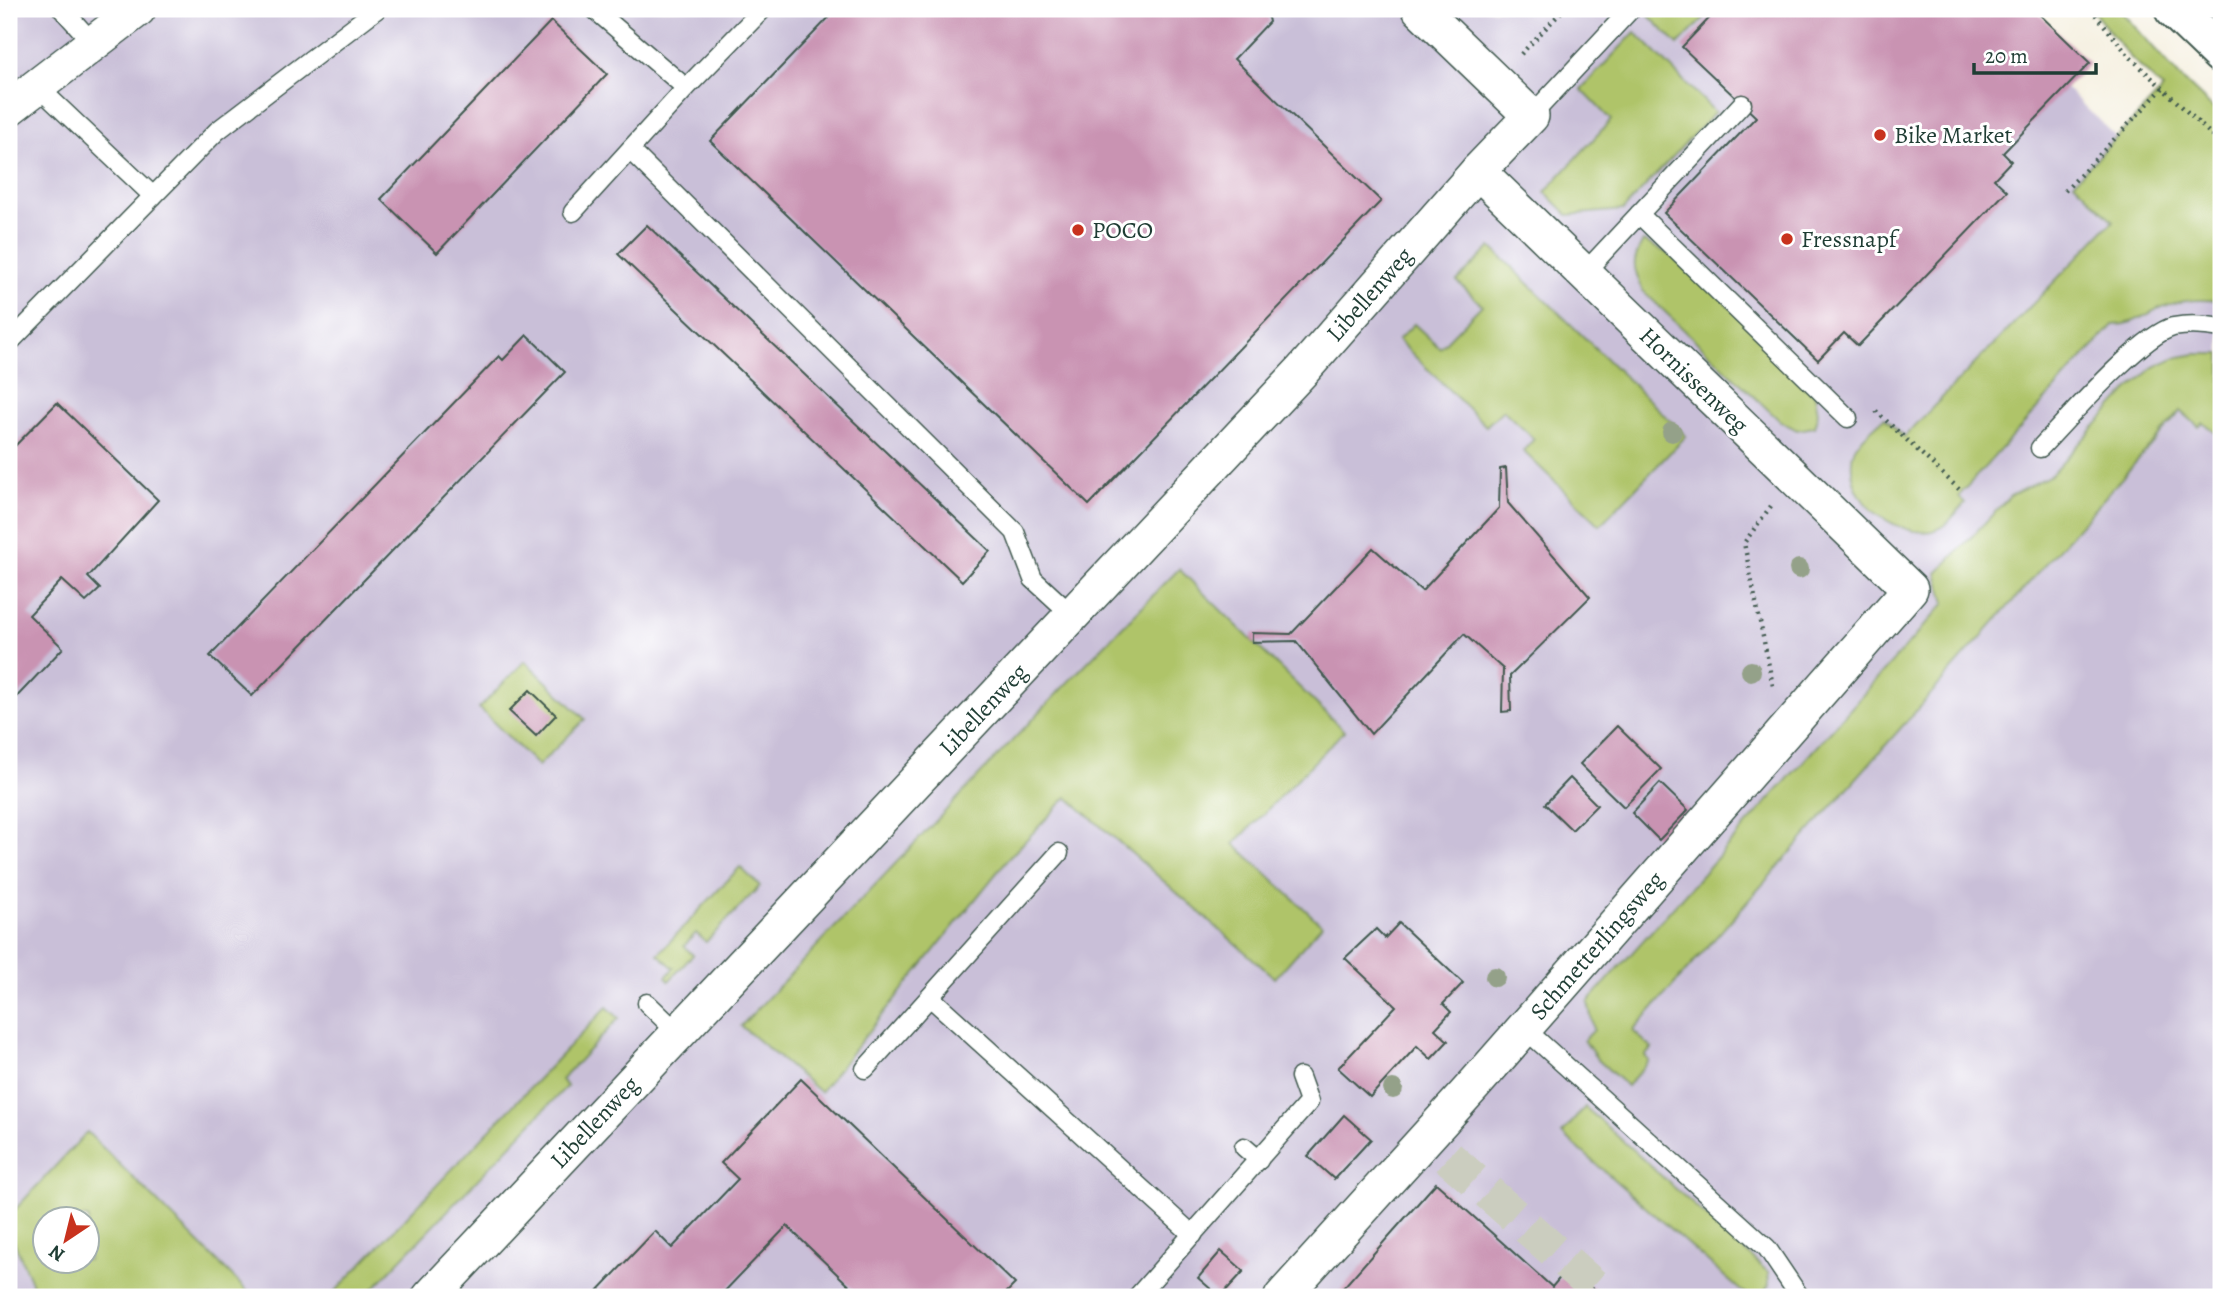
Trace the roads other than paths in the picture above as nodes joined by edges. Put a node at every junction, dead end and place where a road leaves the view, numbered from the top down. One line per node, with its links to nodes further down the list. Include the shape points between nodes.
1 (62, 9): 9 (lane)
2 (138, 9): 9 (street)
3 (377, 9): 18 (lane, via 217,131)
4 (594, 9): 12 (lane)
5 (763, 9): 12 (lane)
6 (1420, 9): 15 (street)
7 (1631, 9): 15 (lane)
8 (2174, 9): 10 (main road)
9 (93, 43): 11 (street)
10 (2221, 54)
11 (37, 86): 14 (street); 18 (lane)
12 (686, 88): 16 (lane)
13 (1742, 104): 20 (lane)
14 (9, 108)
15 (1531, 116): 17 (street, Libellenweg)
16 (630, 150): 19 (lane); 27 (lane, via 1015,532 1033,579)
17 (1478, 171): 21 (street, Hornissenweg); 27 (street, Libellenweg, via 1301,372)
18 (153, 196): 23 (lane)
19 (573, 212)
20 (1639, 214): 21 (lane); 24 (lane)
21 (1584, 273): 26 (street, Hornissenweg)
22 (2221, 328): 25 (lane, via 2171,328 2145,343)
23 (9, 343)
24 (1848, 418)
25 (2040, 448)
26 (1910, 589): 31 (street, Schmetterlingsweg)
27 (1072, 615): 32 (street, Libellenweg)
28 (1059, 853): 29 (lane, via 1003,930)
29 (930, 997): 33 (lane); 37 (lane)
30 (647, 1003): 32 (lane)
31 (1524, 1028): 40 (street, Schmetterlingsweg); 41 (lane, via 1767,1248)
32 (678, 1033): 38 (street, Libellenweg)
33 (865, 1069)
34 (1300, 1077): 36 (lane, via 1309,1102)
35 (1244, 1147): 36 (lane)
36 (1259, 1160): 37 (lane)
37 (1193, 1235): 39 (lane)
38 (430, 1297)
39 (1138, 1297)
40 (1282, 1297)
41 (1800, 1297)

